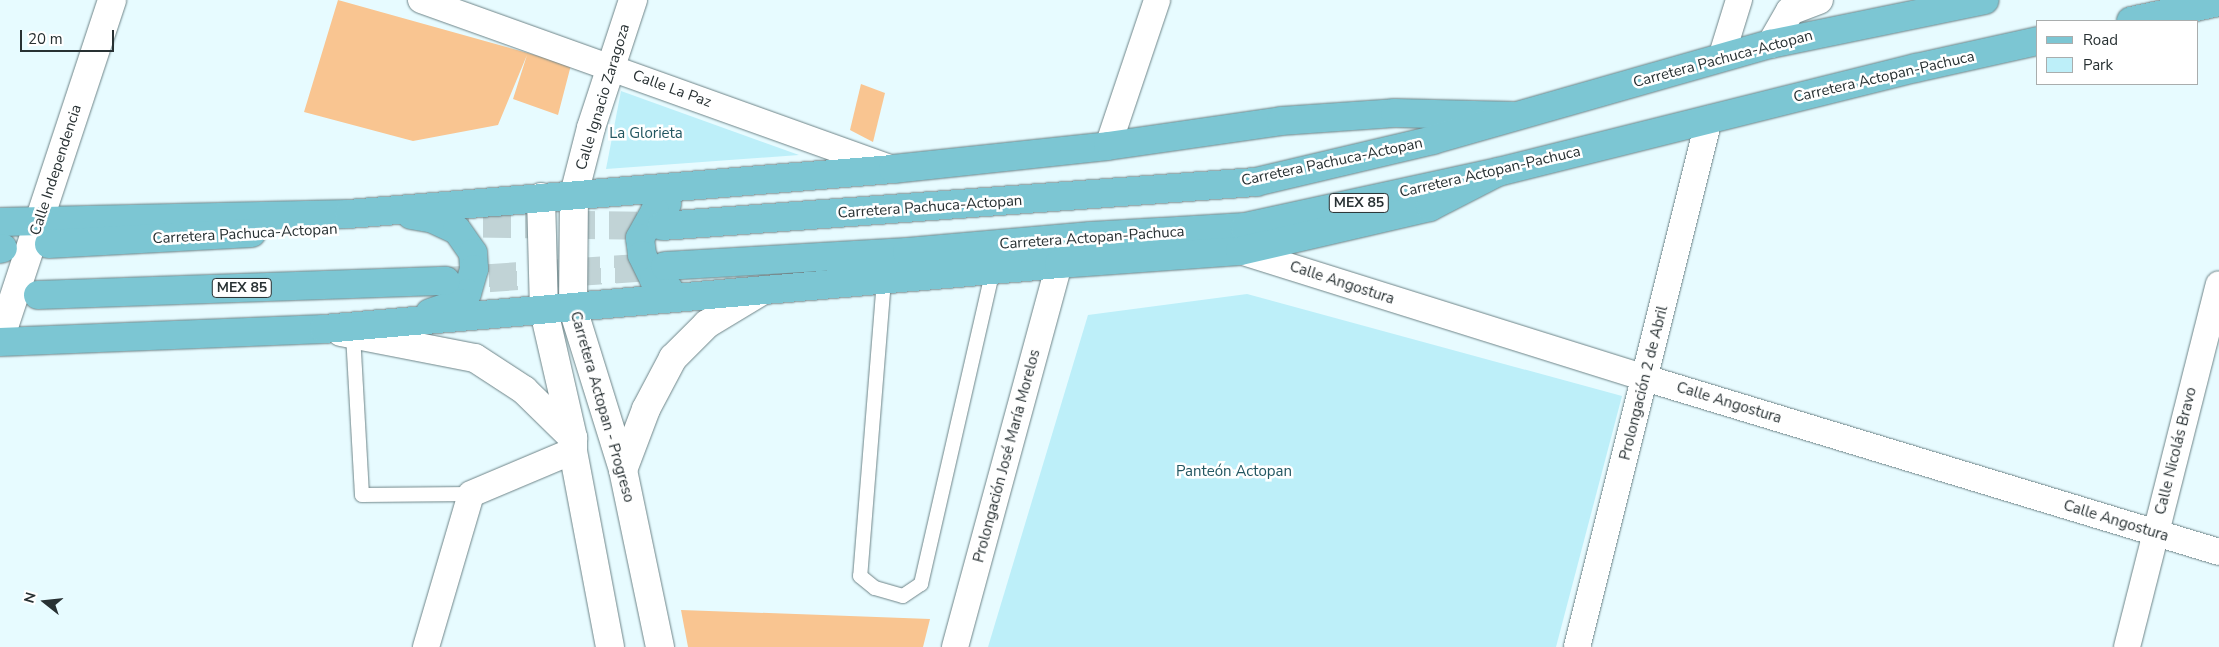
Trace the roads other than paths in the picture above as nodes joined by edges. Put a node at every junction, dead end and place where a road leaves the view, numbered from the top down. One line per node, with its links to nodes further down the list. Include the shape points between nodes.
1 (112, 0): 26 (main road, Calle Independencia)
2 (421, 0): 13 (street, Calle La Paz)
3 (633, 0): 13 (main road, Calle Ignacio Zaragoza)
4 (1157, 0): 16 (street)
5 (1739, 0): 12 (street)
6 (1819, 0): 11 (main road, via 1790,10)
7 (1985, 0): 11 (main road, Carretera Pachuca-Actopan)
8 (2219, 2): 9 (main road)
9 (2136, 20)
10 (2036, 41): 15 (main road, Carretera Actopan-Pachuca / MEX 85)
11 (1771, 44): 12 (main road, Carretera Pachuca-Actopan)
12 (1721, 58): 14 (main road, Carretera Pachuca-Actopan)
13 (610, 66): 17 (street, Calle La Paz); 20 (main road, Calle Ignacio Zaragoza)
14 (1513, 116): 16 (main road, via 1395,113 1281,121); 25 (main road, Carretera Pachuca-Actopan, via 1433,140 1256,182)
15 (1709, 119): 18 (main road, Carretera Actopan-Pachuca / MEX 85); 43 (street, Prolongación 2 de Abril)
16 (1108, 146): 17 (main road)
17 (893, 170): 19 (main road)
18 (1498, 172): 27 (main road, via 1430,206); 29 (main road, Carretera Actopan-Pachuca / MEX 85, via 1245,227)
19 (696, 186): 20 (main road); 36 (main road, via 655,211 640,238 642,256 654,280 672,292)
20 (574, 194): 21 (main road); 37 (main road, Carretera Actopan - Progreso)
21 (542, 197): 22 (main road); 38 (main road, Carretera Actopan - Progreso)
22 (387, 210): 26 (main road); 39 (main road, via 433,219 457,230 474,253 474,269 467,294 459,303)
23 (0, 222): 26 (main road)
24 (441, 224): 26 (main road, Carretera Pachuca-Actopan)
25 (662, 226)
26 (45, 232): 42 (main road, Calle Independencia)
27 (1240, 251): 28 (main road); 43 (street, Calle Angostura)
28 (1059, 264): 30 (main road); 52 (street, Prolongación José María Morelos)
29 (665, 266)
30 (993, 270): 31 (main road); 31 (lane, via 920,584 903,596 875,588 860,576)
31 (884, 280): 34 (main road)
32 (446, 281): 35 (main road, MEX 85)
33 (2219, 284): 47 (street, Calle Nicolás Bravo)
34 (760, 292): 36 (main road); 45 (main road, via 707,324 673,358 646,409)
35 (38, 294)
36 (698, 298): 37 (main road)
37 (573, 309): 38 (main road); 45 (main road, Carretera Actopan - Progreso)
38 (544, 311): 39 (main road); 44 (main road, Carretera Actopan - Progreso)
39 (392, 324): 40 (main road)
40 (324, 329): 41 (main road); 42 (main road)
41 (353, 334): 44 (main road, via 475,358 524,390); 46 (lane, via 362,495)
42 (0, 341)
43 (1645, 378): 47 (street, Calle Angostura); 53 (street, Prolongación 2 de Abril)
44 (573, 445): 46 (street); 50 (main road, Carretera Actopan - Progreso)
45 (623, 470): 51 (main road, Carretera Actopan - Progreso)
46 (471, 494): 49 (street)
47 (2155, 534): 48 (street, Calle Angostura); 54 (street, Calle Nicolás Bravo)
48 (2219, 552)
49 (426, 647)
50 (610, 647)
51 (660, 647)
52 (956, 647)
53 (1577, 647)
54 (2127, 647)

